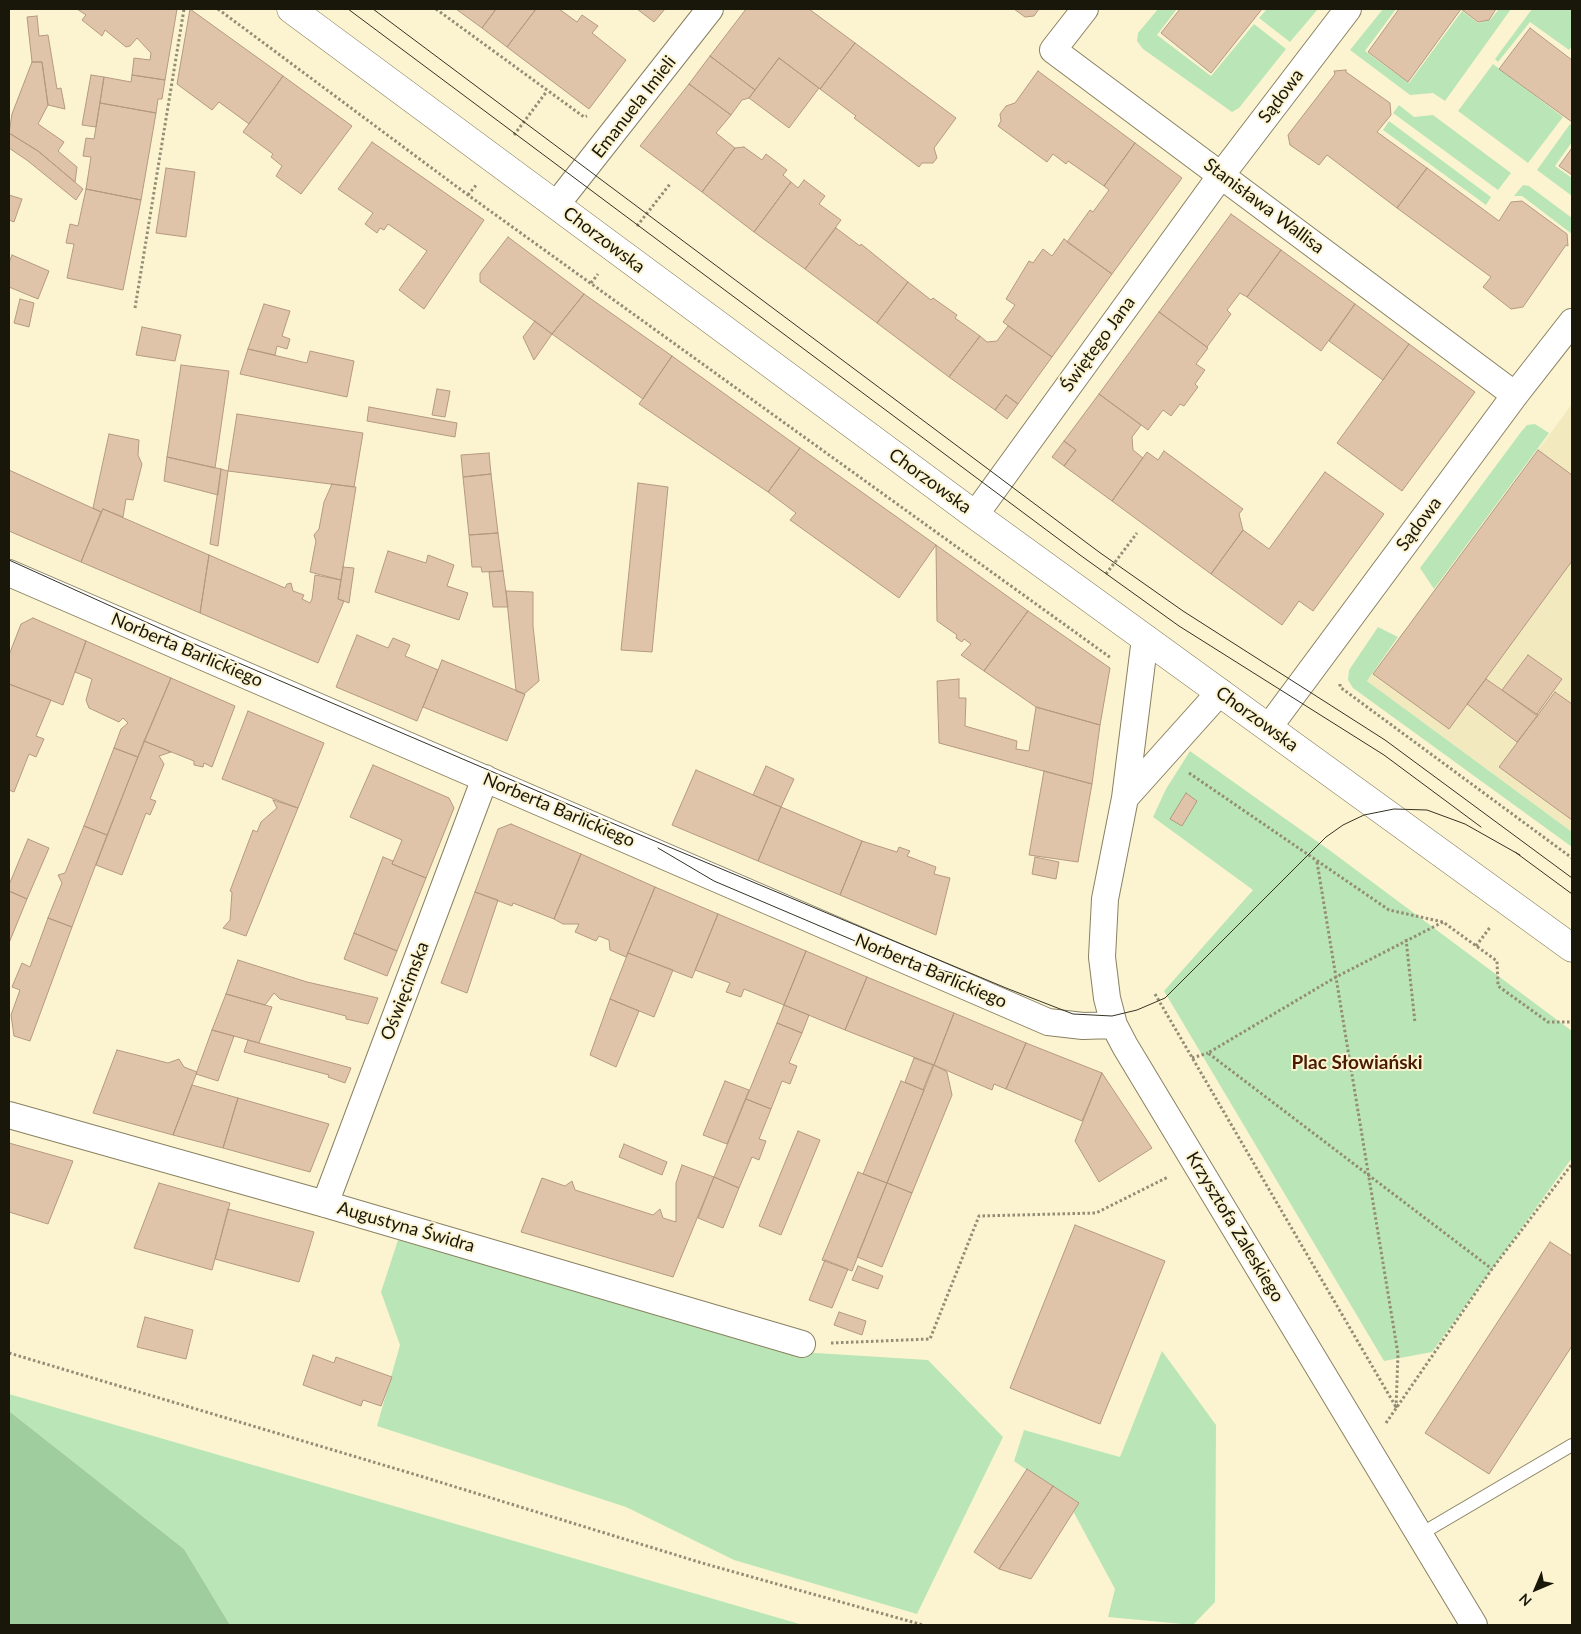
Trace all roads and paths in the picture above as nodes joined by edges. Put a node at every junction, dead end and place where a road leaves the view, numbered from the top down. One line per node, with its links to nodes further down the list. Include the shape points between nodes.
1 (184, 9): 11 (path)
2 (218, 9): 17 (path, via 476,201)
3 (291, 9): 10 (street, Chorzowska)
4 (436, 9): 8 (path, via 584,117)
5 (710, 9): 10 (street, Emanuela Imieli)
6 (1084, 9): 9 (street, Stanisława Wallisa, via 1053,50)
7 (1344, 13): 9 (street, Sądowa)
8 (594, 112)
9 (1222, 174): 13 (street, Stanisława Wallisa); 14 (street, Świętego Jana)
10 (556, 205): 14 (street, Chorzowska)
11 (135, 308)
12 (1571, 325): 13 (street, Sądowa)
13 (1515, 395): 20 (street, Sądowa)
14 (975, 515): 16 (street, Chorzowska)
15 (9, 572): 22 (street, Norberta Barlickiego)
16 (1145, 638): 19 (street, Chorzowska); 23 (street, Krzysztofa Zaleskiego)
17 (1113, 659)
18 (1340, 680): 24 (path, via 1340,687)
19 (1220, 692): 20 (street, Chorzowska); 23 (street)
20 (1269, 727): 28 (street, Chorzowska)
21 (1180, 767): 25 (path)
22 (485, 778): 33 (street, Norberta Barlickiego, via 1048,1022 1083,1026); 40 (street, Oświęcimska)
23 (1125, 798): 33 (street, Krzysztofa Zaleskiego, via 1105,899 1102,957)
24 (1572, 858)
25 (1317, 862): 26 (path, via 1389,910); 29 (path)
26 (1443, 922): 27 (path); 32 (path, via 1497,961 1498,986 1548,1022)
27 (1406, 939): 29 (path); 31 (path)
28 (1572, 948)
29 (1336, 977): 34 (path); 39 (path)
30 (1155, 994): 35 (path)
31 (1415, 1022)
32 (1572, 1022)
33 (1114, 1024): 37 (street, Krzysztofa Zaleskiego)
34 (1208, 1053): 35 (path); 39 (path)
35 (1192, 1058): 44 (path)
36 (9, 1115): 40 (street, Augustyna Świdra)
37 (1196, 1162): 42 (path, via 1096,1213 979,1216 930,1339); 47 (street, Krzysztofa Zaleskiego)
38 (1572, 1164): 41 (path)
39 (1368, 1174): 41 (path); 44 (path, via 1398,1354)
40 (325, 1204): 42 (street, Augustyna Świdra)
41 (1492, 1269): 44 (path)
42 (802, 1344)
43 (9, 1353): 48 (path, via 702,1563)
44 (1396, 1408): 45 (path)
45 (1382, 1429)
46 (1572, 1445): 47 (lane)
47 (1419, 1535): 49 (street, Krzysztofa Zaleskiego)
48 (923, 1625)
49 (1474, 1625)

